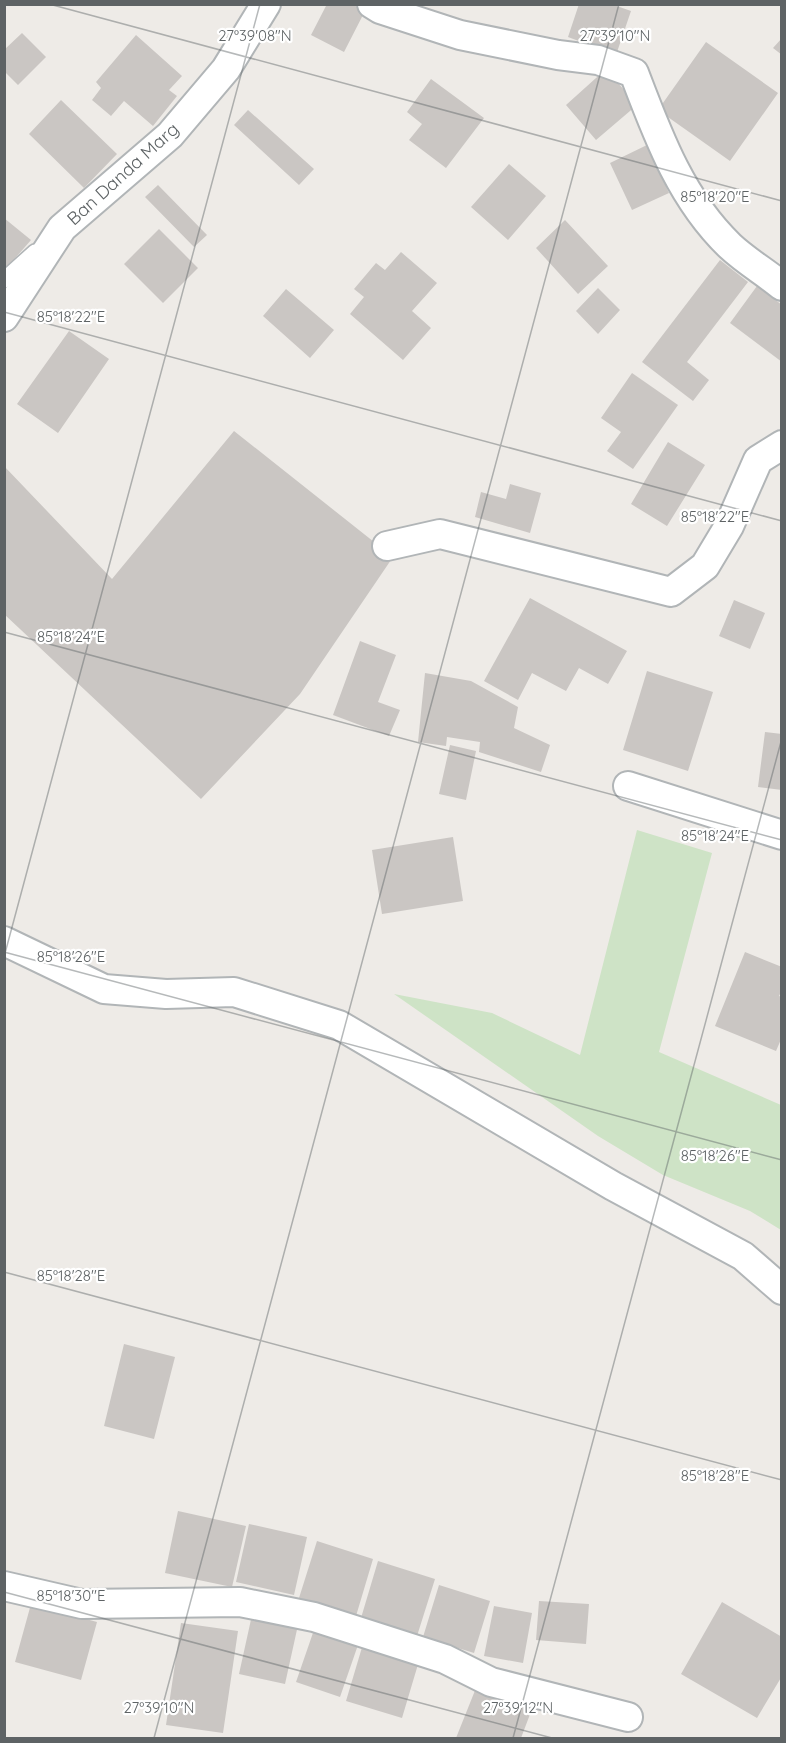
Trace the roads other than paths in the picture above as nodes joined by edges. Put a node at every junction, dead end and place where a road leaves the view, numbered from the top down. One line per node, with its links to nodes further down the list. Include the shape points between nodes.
1 (266, 4): 3 (street, Ban Danda Marg, via 226,69 170,135)
2 (372, 4): 5 (street, via 460,35 598,60 634,73 663,148 693,203 730,246)
3 (62, 228): 4 (lane); 6 (street, Ban Danda Marg)
4 (4, 280)
5 (782, 286)
6 (4, 317)
7 (782, 445): 8 (street, via 758,460 729,526 705,566 671,592 440,534)
8 (387, 546)
9 (628, 786): 10 (street)
10 (782, 835)
11 (4, 941): 12 (street, via 104,989 166,994 234,992 339,1025 613,1186 743,1256)
12 (782, 1290)
13 (4, 1586): 14 (street, via 82,1604 240,1602 314,1617 445,1659 491,1682)
14 (628, 1717)

